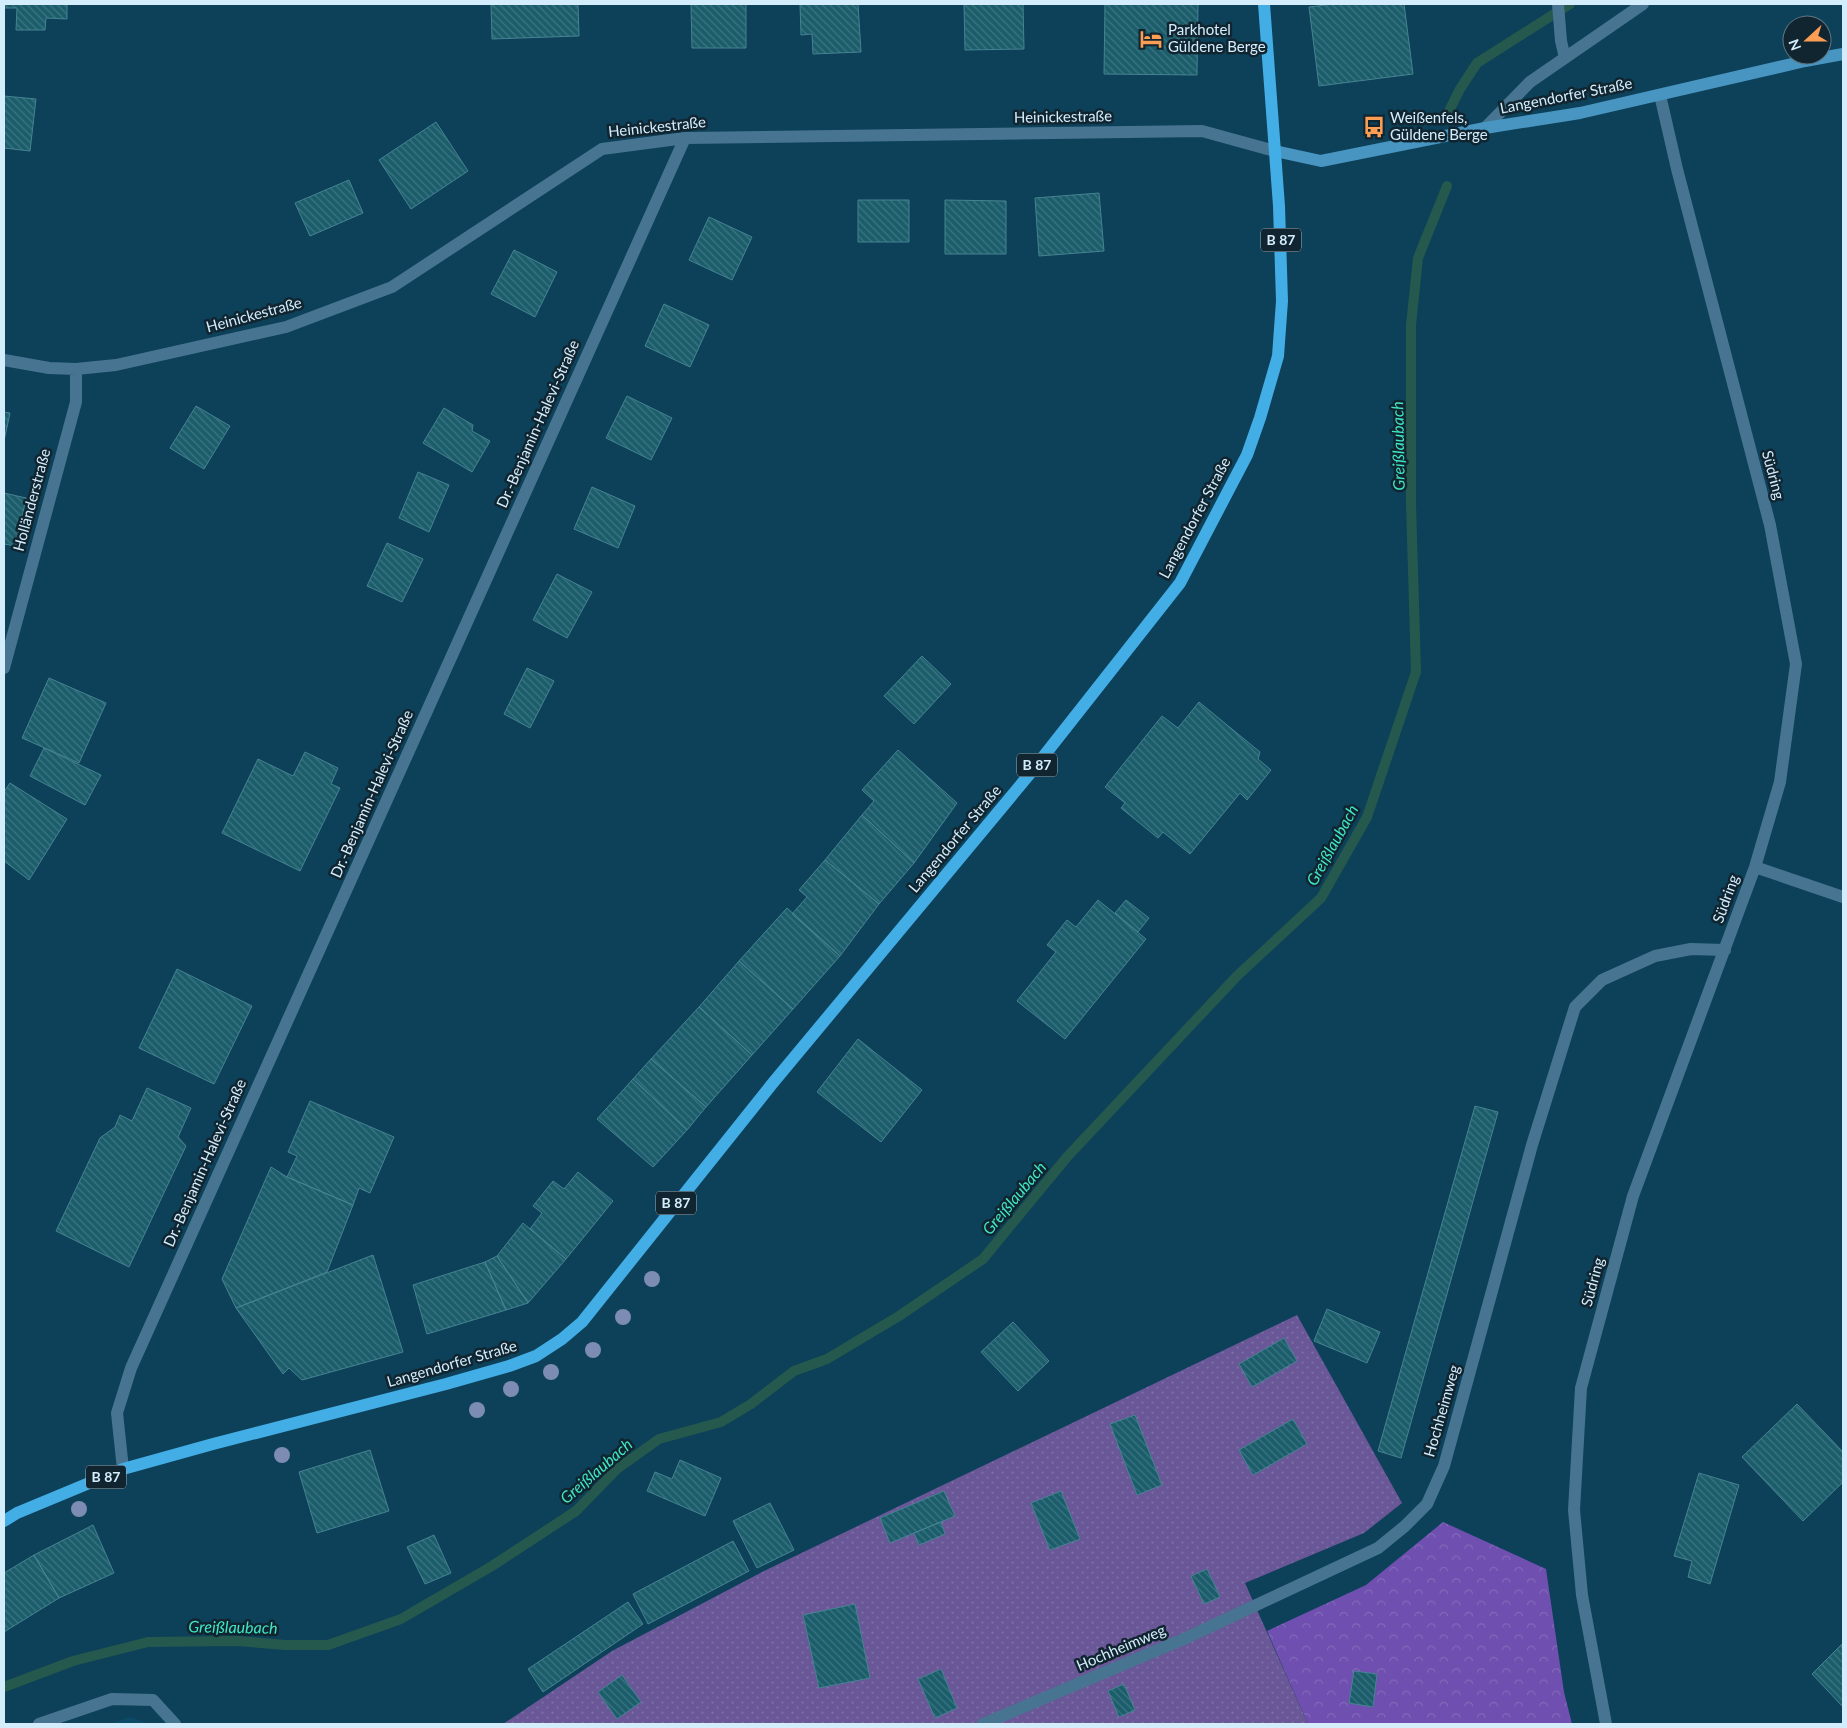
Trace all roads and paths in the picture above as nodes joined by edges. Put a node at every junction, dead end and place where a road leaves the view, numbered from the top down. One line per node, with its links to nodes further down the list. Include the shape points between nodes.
1 (1264, 4): 9 (main road, B 87)
2 (1558, 4): 5 (street)
3 (1643, 4): 5 (street)
4 (1843, 54): 6 (street, Langendorfer Straße)
5 (1565, 58): 7 (street, via 1530,82)
6 (1660, 95): 7 (street, Langendorfer Straße, via 1580,113); 13 (street, Südring, via 1770,525 1796,664 1780,782)
7 (1485, 128): 9 (street, Langendorfer Straße, via 1322,161)
8 (686, 138): 9 (street, Heinickestraße, via 1202,132); 11 (street, Heinickestraße, via 602,149 384,291 286,326 116,365); 16 (street, Dr.-Benjamin-Halevi-Straße, via 131,1368 117,1413)
9 (1275, 151): 16 (main road, Langendorfer Straße / B 87, via 1282,266 1278,356 1247,455 1180,583 1028,776 772,1084 582,1322 536,1356 509,1366)
10 (4, 360): 11 (street, Heinickestraße)
11 (76, 369): 12 (street, Holländerstraße, via 76,402)
12 (4, 668)
13 (1755, 867): 14 (street, Südring); 15 (street, Südring)
14 (1843, 897)
15 (1725, 950): 20 (street, Hochheimweg, via 1691,949 1655,956 1602,980 1575,1007 1532,1145 1444,1466 1427,1504 1378,1548 1186,1638); 21 (street, Südring, via 1633,1196 1581,1388 1574,1510 1582,1595)
16 (123, 1469): 17 (main road, Langendorfer Straße / B 87)
17 (4, 1521)
18 (38, 1724): 19 (street, via 112,1699 153,1700)
19 (175, 1724)
20 (983, 1724)
21 (1606, 1724)

